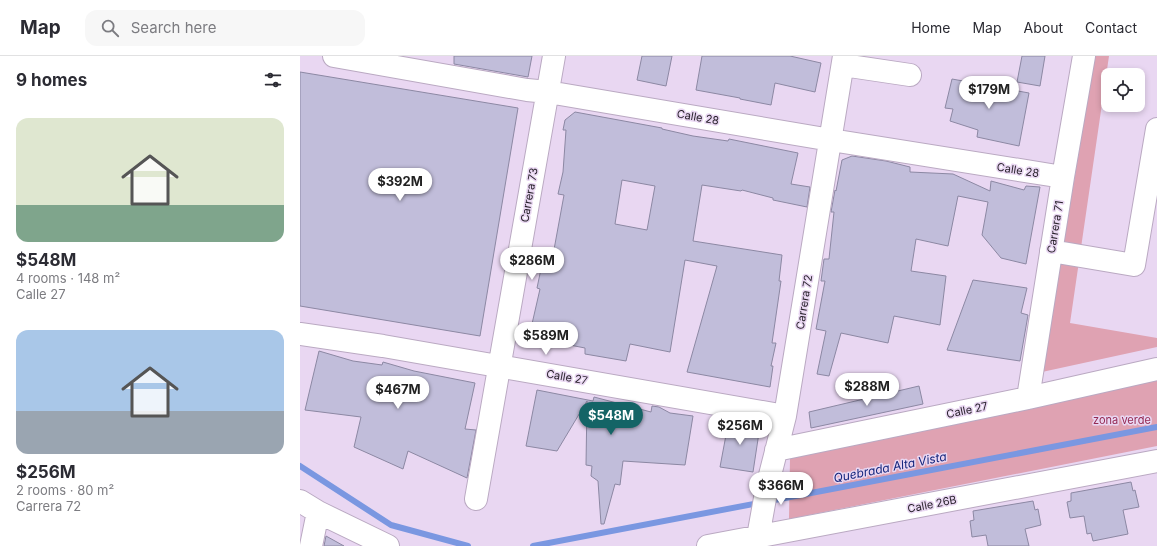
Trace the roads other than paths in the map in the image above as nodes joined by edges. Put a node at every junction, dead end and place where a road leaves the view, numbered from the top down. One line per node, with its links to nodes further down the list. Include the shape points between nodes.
1 (334, 56): 6 (street, Calle 28)
2 (554, 56): 6 (street, Carrera 73)
3 (1084, 56): 9 (street, Carrera 71)
4 (844, 60): 5 (street); 8 (street, Carrera 72)
5 (910, 75)
6 (548, 92): 8 (street, Calle 28); 12 (street, Carrera 73)
7 (1157, 129): 10 (street, via 1133,274)
8 (831, 140): 9 (street, Calle 28); 15 (street, Carrera 72)
9 (1063, 177): 10 (street, Carrera 71)
10 (1051, 251): 14 (street, Carrera 71)
11 (300, 334): 12 (street, Calle 27)
12 (499, 366): 15 (street, Calle 27); 18 (street, Carrera 73)
13 (1157, 369): 14 (street, Calle 27)
14 (1028, 398): 16 (street, Calle 27)
15 (785, 416): 16 (street, Carrera 72)
16 (776, 450): 20 (street, Carrera 72)
17 (1157, 461): 20 (street, Calle 26B)
18 (476, 499)
19 (309, 507): 21 (street); 22 (street)
20 (758, 535): 23 (street, Calle 26B)
21 (311, 546)
22 (388, 546)
23 (708, 546)

